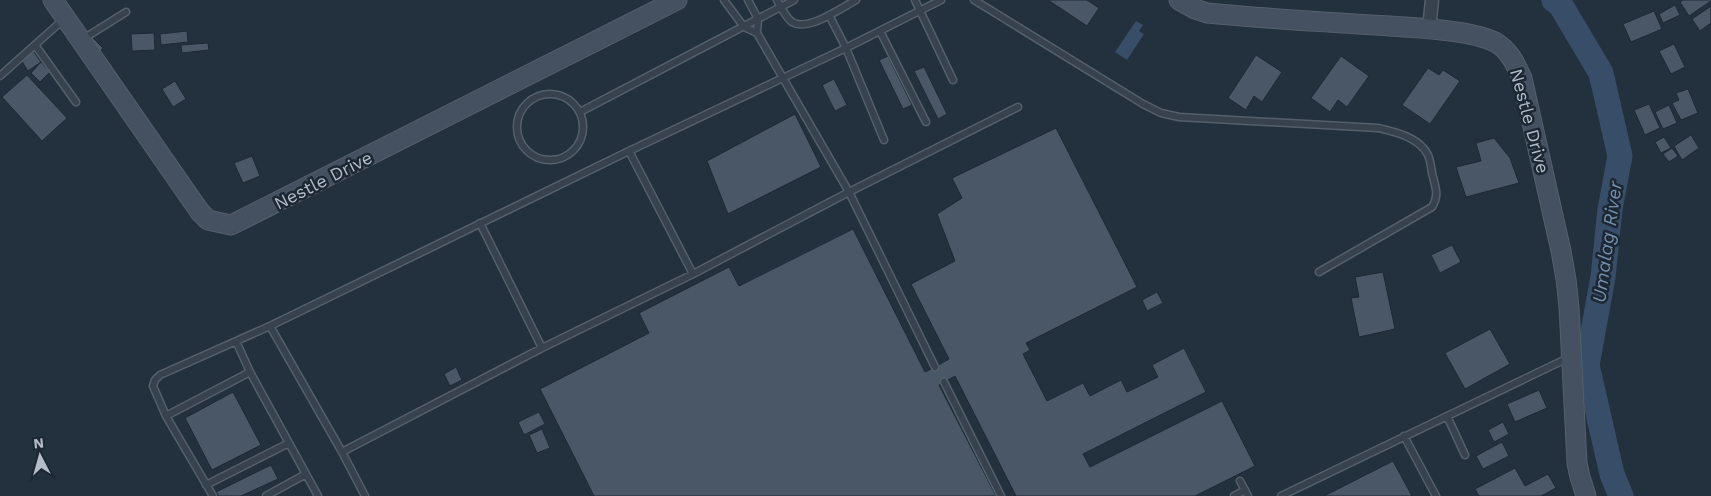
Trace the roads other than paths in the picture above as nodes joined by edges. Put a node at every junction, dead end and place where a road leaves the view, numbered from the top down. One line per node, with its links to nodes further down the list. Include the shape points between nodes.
1 (52, 0): 17 (street, Nestle Drive)
2 (677, 0): 23 (street, Nestle Drive, via 231,226 208,220 200,212)
3 (724, 0): 19 (lane)
4 (748, 0): 18 (lane)
5 (777, 0): 13 (lane)
6 (794, 0): 13 (lane)
7 (856, 0): 16 (lane)
8 (915, 0): 14 (lane)
9 (941, 0): 14 (lane)
10 (974, 0): 37 (lane, via 1161,113 1179,117 1378,128 1418,143 1428,155 1435,187 1436,200 1432,207)
11 (1179, 0): 20 (street, Nestle Drive, via 1207,13)
12 (1432, 0): 20 (street)
13 (781, 7): 16 (lane, via 791,22 799,25 809,25); 18 (lane)
14 (920, 11): 21 (lane); 28 (lane)
15 (126, 12): 23 (lane)
16 (829, 15): 25 (lane)
17 (65, 18): 23 (street, Nestle Drive); 24 (lane)
18 (758, 19): 19 (lane); 22 (lane)
19 (744, 27): 22 (lane); 31 (lane)
20 (1429, 29): 42 (street, Nestle Drive, via 1467,34 1493,42 1514,60 1522,78 1561,251 1569,307)
21 (880, 31): 25 (lane); 32 (lane)
22 (757, 33): 27 (lane)
23 (81, 40)
24 (35, 45): 26 (lane); 29 (lane)
25 (846, 48): 27 (lane); 33 (lane)
26 (0, 76)
27 (782, 78): 34 (lane); 35 (lane)
28 (953, 80)
29 (76, 102)
30 (1018, 107): 35 (lane)
31 (580, 112): 31 (lane, via 569,100 554,94 538,96 525,105 517,119 517,135 524,149 537,158 553,161 568,155 579,143 583,128)
32 (926, 122)
33 (884, 140)
34 (629, 151): 36 (lane); 38 (lane)
35 (849, 192): 38 (lane); 43 (lane)
36 (480, 223): 39 (lane); 41 (lane)
37 (1318, 272)
38 (693, 274): 41 (lane)
39 (270, 326): 40 (lane); 50 (lane)
40 (236, 341): 44 (lane); 46 (lane, via 155,380 153,386)
41 (542, 348): 50 (lane)
42 (1571, 356): 47 (lane); 64 (street, Nestle Drive, via 1577,463)
43 (935, 367)
44 (250, 372): 46 (lane); 49 (lane)
45 (944, 382): 60 (lane)
46 (166, 416): 54 (lane)
47 (1447, 416): 48 (lane); 51 (lane)
48 (1404, 436): 62 (lane); 63 (lane)
49 (289, 443): 52 (lane); 54 (lane)
50 (342, 452): 59 (lane)
51 (1466, 455)
52 (306, 474): 57 (lane); 58 (lane)
53 (1240, 481): 55 (lane)
54 (206, 485): 56 (lane)
55 (1247, 493): 61 (lane)
56 (213, 496)
57 (266, 496)
58 (318, 496)
59 (365, 496)
60 (1001, 496)
61 (1234, 496)
62 (1281, 496)
63 (1436, 496)
64 (1586, 496)

